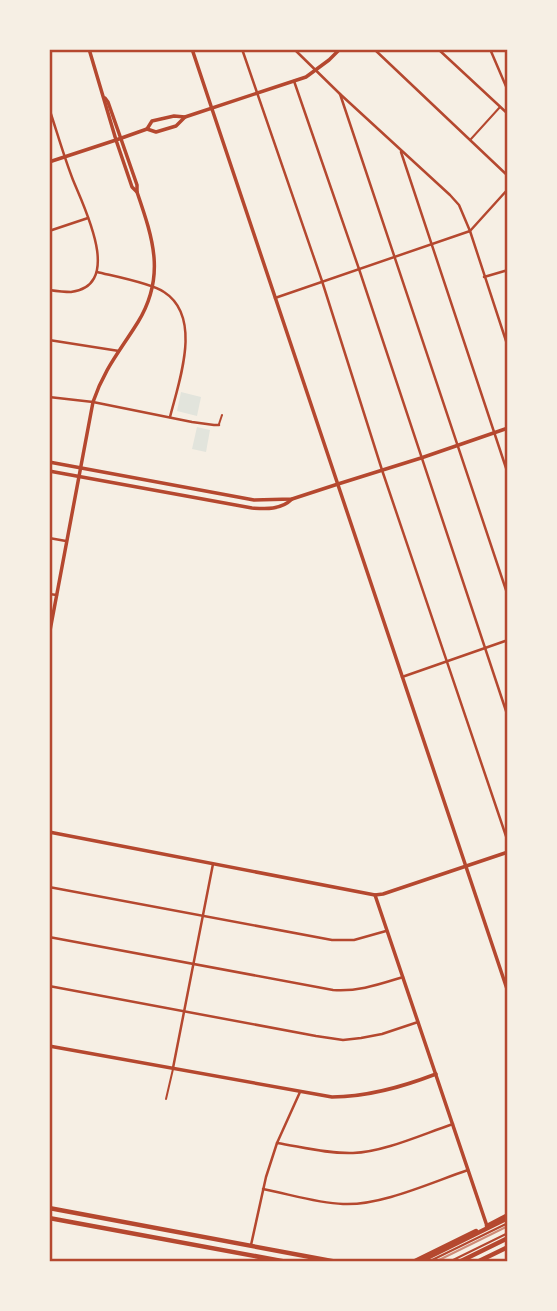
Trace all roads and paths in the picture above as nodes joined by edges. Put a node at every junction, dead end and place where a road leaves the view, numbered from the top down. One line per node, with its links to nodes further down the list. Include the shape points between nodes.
1 (89, 49): 20 (main road)
2 (192, 49): 16 (main road)
3 (242, 49): 12 (street)
4 (294, 49): 9 (street)
5 (340, 49): 9 (main road)
6 (374, 49): 21 (street)
7 (438, 49): 14 (street)
8 (490, 49): 11 (street)
9 (317, 70): 10 (main road); 13 (street)
10 (293, 81): 12 (main road); 32 (street)
11 (508, 91)
12 (258, 94): 16 (main road); 36 (street)
13 (340, 94): 22 (street); 31 (street)
14 (500, 107): 17 (street); 21 (lane)
15 (49, 108): 23 (street)
16 (212, 109): 18 (main road); 39 (main road)
17 (508, 114)
18 (185, 117): 19 (main road, via 176,126); 19 (main road, via 152,121)
19 (147, 130): 20 (main road)
20 (118, 140): 23 (main road); 37 (main road, via 152,240)
21 (470, 140): 25 (street)
22 (400, 148): 29 (street, via 459,205); 30 (street)
23 (65, 157): 24 (main road); 27 (street)
24 (49, 162)
25 (508, 176)
26 (508, 189): 29 (street)
27 (88, 218): 28 (street); 34 (street, via 98,251)
28 (49, 231)
29 (470, 231): 30 (street); 35 (street)
30 (432, 245): 31 (street); 50 (street)
31 (394, 257): 32 (street); 51 (street)
32 (359, 269): 36 (street); 52 (street)
33 (508, 270): 35 (street)
34 (97, 272): 37 (street); 38 (street, via 77,290)
35 (484, 277): 41 (street)
36 (322, 281): 39 (street); 55 (street)
37 (152, 287): 43 (main road, via 140,319); 47 (street, via 176,303 187,330)
38 (49, 290)
39 (275, 298): 59 (main road)
40 (49, 340): 43 (street)
41 (507, 341): 42 (street)
42 (508, 347)
43 (119, 351): 45 (main road)
44 (49, 397): 45 (street)
45 (93, 402): 47 (street); 54 (main road)
46 (222, 415): 48 (lane)
47 (170, 417): 48 (street)
48 (219, 425)
49 (508, 428): 50 (main road)
50 (494, 433): 51 (main road); 57 (street)
51 (458, 446): 52 (main road); 65 (street)
52 (421, 458): 55 (main road); 68 (street)
53 (49, 462): 54 (main road)
54 (81, 467): 58 (main road); 60 (main road, via 234,497)
55 (382, 470): 59 (main road); 69 (street)
56 (49, 471): 58 (main road)
57 (508, 474)
58 (80, 476): 60 (main road, via 252,508 279,507); 62 (main road)
59 (338, 484): 60 (main road); 70 (main road)
60 (292, 499)
61 (49, 538): 62 (street)
62 (67, 541): 64 (main road)
63 (49, 594): 64 (street)
64 (57, 595): 66 (main road)
65 (508, 596)
66 (49, 636)
67 (508, 640): 68 (street)
68 (485, 648): 69 (street); 71 (street)
69 (446, 661): 70 (street); 73 (street)
70 (402, 677): 76 (main road)
71 (508, 717)
72 (49, 832): 75 (main road)
73 (508, 842)
74 (508, 852): 76 (main road)
75 (213, 864): 78 (main road); 79 (street)
76 (466, 866): 78 (main road); 85 (main road)
77 (49, 887): 79 (street)
78 (375, 895): 80 (main road)
79 (203, 916): 80 (street, via 347,942); 82 (street)
80 (387, 930): 83 (main road)
81 (49, 937): 82 (street)
82 (193, 964): 83 (street, via 349,992); 86 (street)
83 (403, 977): 87 (main road)
84 (49, 986): 86 (street)
85 (508, 992)
86 (184, 1012): 87 (street, via 343,1040); 89 (street)
87 (418, 1022): 90 (main road)
88 (49, 1046): 89 (main road)
89 (173, 1068): 91 (main road); 92 (lane)
90 (436, 1074): 91 (main road, via 362,1096); 93 (main road)
91 (300, 1092): 94 (street)
92 (166, 1099)
93 (453, 1124): 94 (street, via 355,1153); 95 (main road)
94 (277, 1143): 96 (street)
95 (468, 1170): 96 (street, via 358,1203); 102 (main road)
96 (263, 1189): 104 (street)
97 (49, 1208): 104 (main road)
98 (497, 1213): 101 (lane)
99 (49, 1218): 106 (main road)
100 (508, 1219): 101 (main road); 109 (main road); 110 (lane)
101 (499, 1220): 102 (main road)
102 (487, 1226): 108 (main road)
103 (508, 1236): 111 (lane); 112 (main road)
104 (251, 1246): 107 (main road)
105 (508, 1247): 113 (main road)
106 (287, 1262)
107 (337, 1262)
108 (413, 1262)
109 (419, 1262)
110 (428, 1262)
111 (449, 1262)
112 (459, 1262)
113 (477, 1262)

